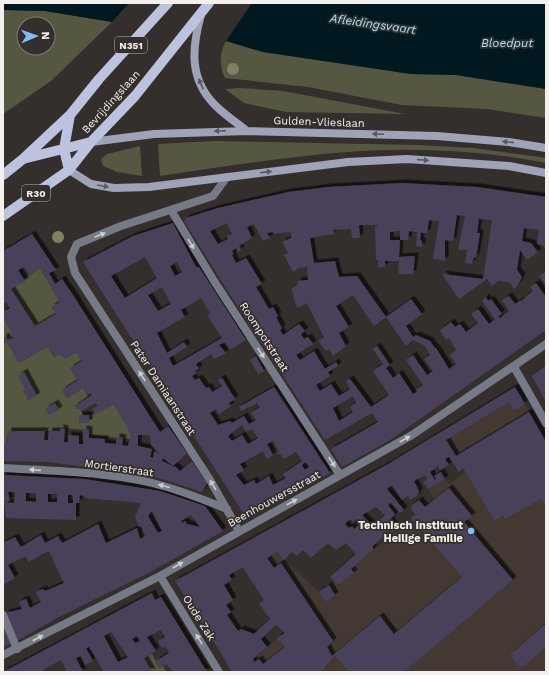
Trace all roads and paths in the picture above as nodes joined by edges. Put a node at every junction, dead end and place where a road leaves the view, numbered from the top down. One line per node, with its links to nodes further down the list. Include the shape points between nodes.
1 (168, 3): 4 (main road, Bevrijdingslaan / N351)
2 (209, 3): 3 (main road, Bevrijdingslaan)
3 (201, 14): 5 (main road, one-way to 3, via 213,104 201,86 194,54 194,39); 6 (main road, Bevrijdingslaan, via 136,96)
4 (70, 115): 8 (main road); 9 (main road, Bevrijdingslaan)
5 (247, 130): 6 (main road, Gulden-Vlieslaan, one-way to 6, via 154,134); 7 (main road, Gulden-Vlieslaan, one-way to 5, via 437,136)
6 (91, 142): 8 (main road); 10 (main road, Bevrijdingslaan)
7 (546, 148)
8 (64, 149): 9 (main road); 10 (main road)
9 (23, 159): 12 (main road, Bevrijdingslaan)
10 (69, 170): 13 (main road, one-way to 13, via 91,184 114,188 149,187); 15 (main road, R30)
11 (546, 173): 13 (main road, one-way to 11, via 348,162 407,159 509,166)
12 (3, 175)
13 (227, 177): 14 (street, via 213,196)
14 (171, 210): 20 (street, Roompotstraat, one-way to 20); 21 (street, Pater Damiaanstraat, one-way to 14, via 75,273 71,257 77,244)
15 (3, 216)
16 (546, 344): 17 (street, Beenhouwersstraat)
17 (514, 367): 18 (street); 20 (street, Beenhouwersstraat, one-way to 17, via 412,436)
18 (546, 423)
19 (3, 468): 21 (street, Mortierstraat, one-way to 19, via 166,486 143,481)
20 (340, 475): 22 (street, Beenhouwersstraat, one-way to 20)
21 (227, 509): 22 (street, Pater Damiaanstraat)
22 (239, 531): 23 (street, Beenhouwersstraat, one-way to 22)
23 (160, 576): 25 (street, Beenhouwersstraat, one-way to 23, via 81,614); 27 (street, Oude Zak, one-way to 23)
24 (3, 615): 25 (street)
25 (17, 649): 26 (street, Beenhouwersstraat)
26 (3, 655)
27 (219, 672)

